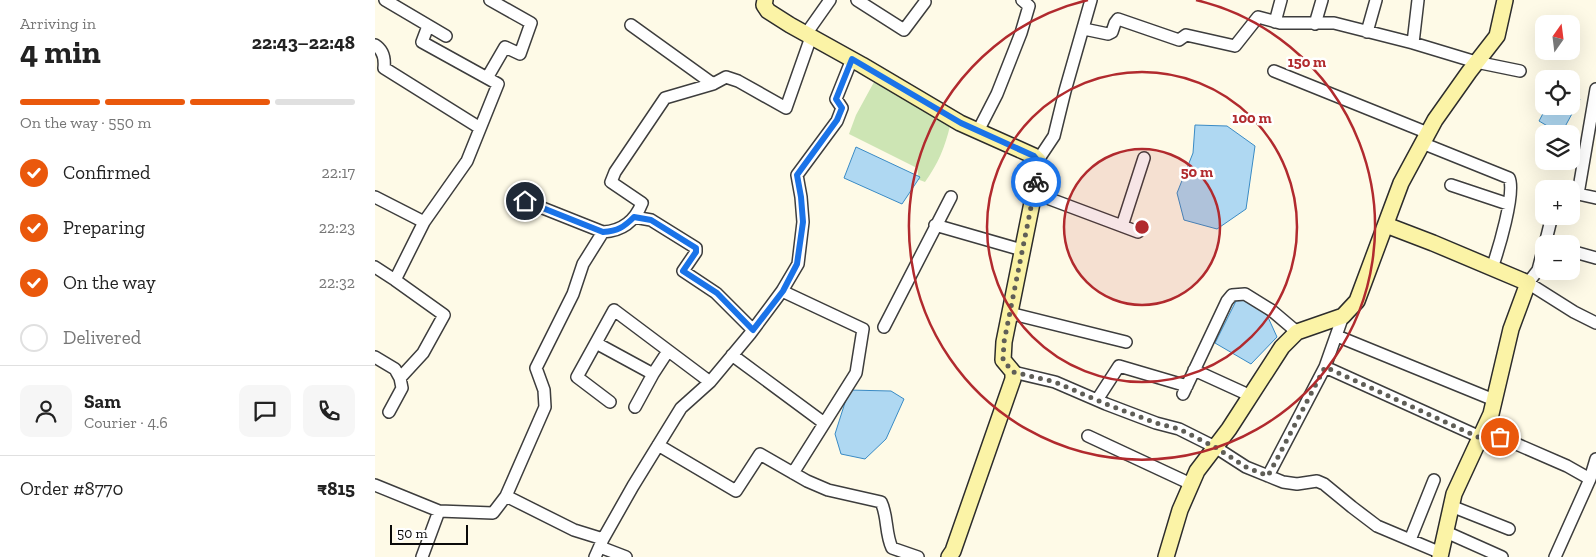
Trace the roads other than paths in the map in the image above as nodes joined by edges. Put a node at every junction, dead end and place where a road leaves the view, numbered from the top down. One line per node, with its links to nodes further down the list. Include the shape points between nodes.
1 (385, 0): 17 (street)
2 (490, 0): 28 (street, via 531,23 519,54 505,47)
3 (765, 0): 21 (street, via 768,11)
4 (831, 0): 21 (street)
5 (857, 0): 13 (street, via 904,30)
6 (1022, 0): 32 (street, via 1029,8 997,94)
7 (1091, 0): 18 (street)
8 (1281, 0): 14 (street)
9 (1321, 0): 15 (street)
10 (1376, 0): 19 (street)
11 (1419, 0): 22 (street)
12 (1505, 0): 25 (street, via 1497,36)
13 (925, 2)
14 (1275, 22): 15 (street); 18 (street, via 1258,17 1235,46 1186,35 1179,40 1118,19 1108,34)
15 (1315, 24): 19 (street, via 1334,23)
16 (631, 25): 29 (street)
17 (428, 26): 20 (street); 28 (street, via 422,42)
18 (1084, 29): 35 (street, via 1054,136)
19 (1367, 32): 22 (street)
20 (446, 36)
21 (809, 36): 24 (street); 29 (street, via 786,108 727,77)
22 (1413, 43): 25 (street)
23 (375, 45): 31 (street, via 385,58 384,68)
24 (852, 59): 32 (street); 60 (street, via 836,99 842,108 837,120 797,175 803,222 797,264)
25 (1476, 62): 27 (street); 33 (street)
26 (1274, 71): 33 (street)
27 (1520, 71)
28 (487, 78): 31 (street, via 498,84)
29 (713, 84): 45 (street, via 665,98 615,172 611,182 642,203)
30 (1596, 88): 36 (street)
31 (480, 128): 46 (street, via 467,160)
32 (978, 131): 35 (street)
33 (1425, 138): 44 (street, via 1509,178); 48 (street, via 1401,183)
34 (1144, 158): 49 (street)
35 (1038, 160): 38 (street)
36 (1578, 180)
37 (1451, 185): 44 (street)
38 (1034, 193): 49 (street); 52 (street)
39 (951, 196): 47 (street)
40 (1580, 196): 42 (street)
41 (375, 197): 46 (street)
42 (1596, 198)
43 (525, 201): 50 (street)
44 (1508, 204): 56 (street)
45 (634, 217): 50 (street, via 623,228); 65 (street, via 651,220 696,248 683,271 717,293)
46 (424, 222): 58 (street)
47 (935, 225): 52 (street); 64 (street)
48 (1386, 225): 56 (street); 62 (street, via 1357,301)
49 (1121, 226): 51 (street)
50 (603, 232): 97 (street, via 583,264 573,294 536,368 544,390 545,407)
51 (1138, 232)
52 (1022, 250): 61 (street)
53 (1580, 254): 54 (street)
54 (1596, 258)
55 (375, 267): 58 (street)
56 (1493, 268): 59 (street)
57 (1535, 273): 59 (street)
58 (395, 280): 77 (street, via 444,315 423,353)
59 (1528, 283): 63 (street); 81 (street, via 1511,329)
60 (783, 291): 65 (street); 85 (street, via 863,329 856,373)
61 (1009, 313): 68 (street); 75 (street, via 1003,360)
62 (1343, 316): 66 (street); 67 (street)
63 (1596, 323)
64 (884, 327)
65 (753, 330): 71 (street)
66 (1297, 332): 74 (street, via 1245,294 1233,295 1227,301); 79 (street, via 1282,348)
67 (1337, 336): 73 (street); 81 (street)
68 (1126, 342)
69 (596, 343): 70 (street, via 614,310); 76 (street); 82 (street, via 577,378)
70 (668, 351): 76 (street); 78 (street)
71 (732, 355): 78 (street); 85 (street)
72 (375, 357): 77 (street, via 395,369)
73 (1325, 367): 86 (street); 92 (street)
74 (1195, 370): 79 (street); 80 (street, via 1185,390 1119,366)
75 (1013, 372): 80 (street, via 1055,382); 108 (street, via 1010,391)
76 (653, 374): 83 (street)
77 (400, 378): 84 (street, via 402,388)
78 (710, 382): 88 (street, via 681,408)
79 (1251, 396): 89 (street)
80 (1097, 400): 89 (street, via 1179,429)
81 (1494, 400): 86 (street)
82 (610, 402)
83 (635, 407)
84 (389, 412)
85 (825, 423): 91 (street)
86 (1482, 434): 93 (street, via 1567,466); 98 (street)
87 (1088, 436): 95 (street)
88 (658, 445): 91 (street, via 736,491 759,454); 103 (street)
89 (1215, 447): 92 (street, via 1246,467); 95 (street)
90 (1596, 459): 93 (street)
91 (793, 473): 107 (street, via 828,490 881,502 892,548)
92 (1268, 476): 102 (street, via 1297,484 1317,481 1324,484 1377,526)
93 (1590, 479): 111 (street)
94 (1434, 480): 102 (street)
95 (1191, 484): 109 (street)
96 (375, 485): 99 (street)
97 (506, 496): 99 (street, via 493,513); 103 (street, via 574,530)
98 (1451, 506): 100 (street); 101 (street)
99 (439, 512): 105 (street)
100 (1509, 529)
101 (1446, 532): 104 (street); 110 (street)
102 (1410, 540): 104 (street)
103 (599, 547): 106 (street)
104 (1440, 555)
105 (422, 557)
106 (626, 557)
107 (918, 557)
108 (949, 557)
109 (1166, 557)
110 (1503, 557)
111 (1555, 557)

